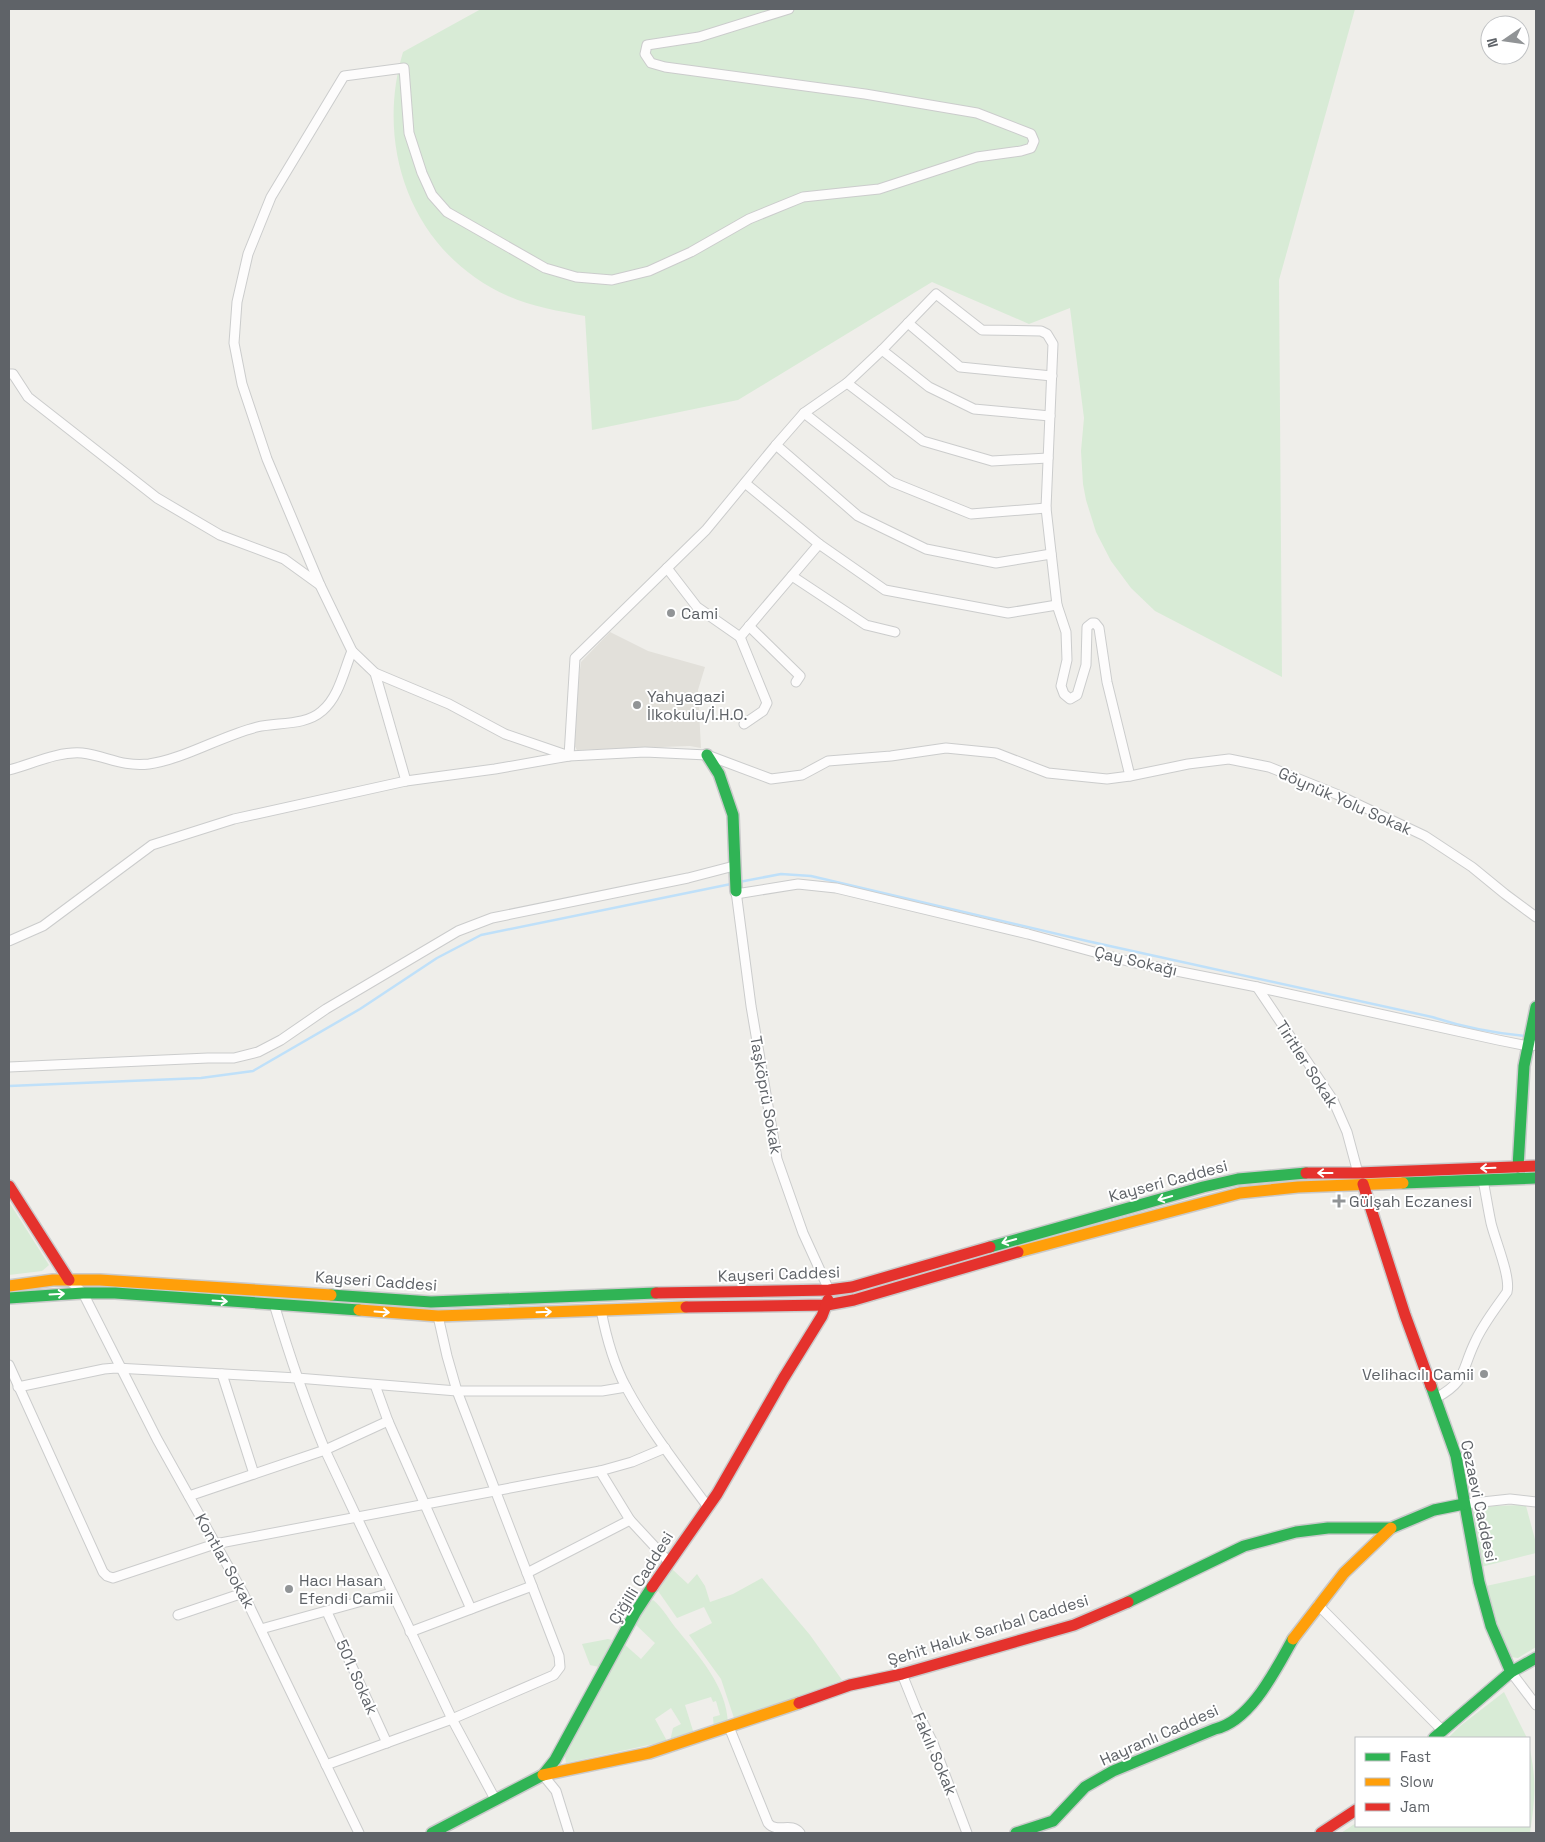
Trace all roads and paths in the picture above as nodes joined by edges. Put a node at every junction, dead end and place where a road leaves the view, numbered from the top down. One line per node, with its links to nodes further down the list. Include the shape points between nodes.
1 (789, 9): 17 (street, via 699,37 646,45 645,54 651,63 665,67 977,113 1030,134 1034,141 1031,148 977,157 879,189 802,197 749,219 691,252 649,271 612,280 576,277 545,268 447,212 432,195 409,133 404,68 344,76 271,197 248,254 237,302 234,343 242,384 267,459)
2 (908, 323): 3 (street); 5 (street, via 960,367); 5 (street, via 936,294 982,330 1041,331 1053,344)
3 (882, 350): 6 (street); 8 (street, via 930,388 974,409)
4 (9, 374): 17 (street, via 13,374 28,397 158,498 220,534 284,559)
5 (1052, 376): 8 (street)
6 (847, 383): 7 (street); 10 (street, via 923,441 992,461)
7 (804, 413): 9 (street); 12 (street, via 892,482 971,514)
8 (1050, 416): 10 (street)
9 (776, 445): 11 (street); 14 (street, via 858,516 926,549 996,563)
10 (1048, 458): 12 (street)
11 (745, 483): 13 (street); 15 (street, via 706,530)
12 (1046, 508): 14 (street)
13 (819, 544): 16 (street); 18 (street, via 885,590 1008,613)
14 (1051, 554): 18 (street)
15 (667, 568): 21 (street, via 697,607); 27 (street, via 575,658)
16 (792, 576): 19 (street); 20 (street, via 866,625)
17 (320, 585): 22 (street)
18 (1057, 605): 29 (street, via 1066,632 1067,660 1061,686 1070,699 1077,695 1086,666 1088,627 1092,623 1098,626 1107,682)
19 (749, 626): 21 (street); 24 (street, via 800,676)
20 (895, 632)
21 (740, 637): 25 (street, via 767,703 763,711)
22 (352, 651): 23 (street); 28 (street, via 332,699 323,711 307,720 241,732 150,764 120,763 74,753)
23 (375, 673): 27 (street, via 449,704 505,734); 30 (street)
24 (796, 682)
25 (744, 724)
26 (707, 755): 27 (street, Göynük Yolu Sokak, via 645,752); 29 (street, Göynük Yolu Sokak, via 771,779 802,775 828,761 946,748 996,754 1048,772 1108,779); 31 (main road, via 718,774 733,816)
27 (569, 756): 30 (street, Göynük Yolu Sokak)
28 (9, 770)
29 (1130, 776): 33 (street, Göynük Yolu Sokak, via 1230,759 1269,767 1336,794 1424,836 1472,867)
30 (406, 781): 34 (street, Göynük Yolu Sokak, via 234,819 152,845 43,926)
31 (734, 866): 32 (main road); 38 (street, via 492,918 458,931 258,1052 234,1058)
32 (736, 892): 35 (street, Çay Sokağı, via 798,884 836,888 1131,962); 48 (street, Taşköprü Sokak, via 777,1160 803,1233)
33 (1536, 916)
34 (9, 941)
35 (1256, 987): 37 (street, Çay Sokağı); 41 (street, Tiritler Sokak, via 1333,1100 1348,1132)
36 (1534, 1017): 37 (main road)
37 (1531, 1044): 40 (main road, via 1520,1108)
38 (9, 1067)
39 (1536, 1166): 40 (main road, Kayseri Caddesi)
40 (1518, 1167): 41 (main road, Kayseri Caddesi, one-way to 41)
41 (1358, 1173): 48 (main road, Kayseri Caddesi, one-way to 48, via 1299,1173 1238,1179 852,1287)
42 (1536, 1178): 43 (main road, Kayseri Caddesi)
43 (1484, 1180): 44 (main road, Kayseri Caddesi); 63 (street, via 1508,1288 1475,1341 1460,1379)
44 (1363, 1184): 52 (main road, Kayseri Caddesi, via 1240,1193); 63 (main road, Cezaevi Caddesi, via 1405,1315)
45 (9, 1186): 46 (main road)
46 (69, 1280): 47 (main road, Kayseri Caddesi); 48 (main road, Kayseri Caddesi, via 431,1302); 49 (street)
47 (9, 1286)
48 (829, 1290): 52 (main road, Çiğilli Caddesi)
49 (83, 1293): 50 (main road, Kayseri Caddesi, one-way to 49); 51 (main road, Kayseri Caddesi, one-way to 51); 56 (street, Kontlar Sokak)
50 (9, 1298)
51 (274, 1304): 54 (main road, Kayseri Caddesi, one-way to 54); 58 (street)
52 (827, 1305): 53 (main road, Kayseri Caddesi); 74 (main road, Çiğilli Caddesi)
53 (601, 1310): 54 (main road, Kayseri Caddesi, one-way to 53); 60 (street, via 611,1351)
54 (438, 1316): 62 (street)
55 (9, 1365): 61 (street)
56 (121, 1368): 57 (street); 61 (street); 70 (street, Kontlar Sokak)
57 (222, 1374): 58 (street); 68 (street)
58 (298, 1378): 59 (street); 66 (street)
59 (376, 1385): 62 (street); 64 (street)
60 (626, 1386): 62 (street, via 602,1391); 65 (street)
61 (18, 1387): 78 (street, via 105,1574 110,1578)
62 (457, 1391): 69 (street)
63 (1436, 1398): 73 (main road, Cezaevi Caddesi, via 1456,1456)
64 (388, 1421): 66 (street); 72 (street)
65 (665, 1448): 67 (street, via 632,1462); 74 (street)
66 (325, 1450): 68 (street); 75 (street)
67 (600, 1470): 69 (street); 76 (street)
68 (254, 1474): 70 (street)
69 (495, 1491): 72 (street); 80 (street)
70 (189, 1496): 78 (street, Kontlar Sokak)
71 (1536, 1502): 73 (street, via 1510,1499)
72 (424, 1504): 75 (street); 85 (street)
73 (1464, 1504): 77 (main road, Şehit Haluk Sarıbal Caddesi, via 1434,1510); 91 (main road, Cezaevi Caddesi, via 1491,1626)
74 (708, 1507): 79 (main road, Çiğilli Caddesi)
75 (357, 1517): 78 (street); 83 (street)
76 (630, 1520): 79 (street); 80 (street)
77 (1391, 1528): 84 (main road, Hayranlı Caddesi, via 1344,1573); 92 (main road, Şehit Haluk Sarıbal Caddesi, via 1320,1529 1244,1546 1074,1625)
78 (215, 1544): 82 (street, Kontlar Sokak)
79 (669, 1562): 99 (main road, Çiğilli Caddesi, via 635,1613)
80 (527, 1573): 81 (street)
81 (532, 1586): 85 (street); 94 (street, via 559,1656 558,1670 554,1675)
82 (243, 1593): 87 (street); 88 (street, Kontlar Sokak)
83 (392, 1593): 86 (street); 89 (street)
84 (1318, 1605): 96 (street); 107 (main road, Hayranlı Caddesi, via 1251,1706 1224,1727 1113,1771 1085,1787 1053,1821)
85 (471, 1609): 89 (street)
86 (327, 1612): 88 (street); 97 (street, 501. Sokak)
87 (178, 1615)
88 (261, 1629): 98 (street, Kontlar Sokak)
89 (410, 1632): 94 (street)
90 (1536, 1658): 91 (main road)
91 (1511, 1672): 93 (street, Cezaevi Caddesi); 96 (main road)
92 (902, 1674): 95 (main road, Şehit Haluk Sarıbal Caddesi, via 850,1686); 106 (street, Fakılı Sokak, via 933,1743)
93 (1536, 1704)
94 (452, 1719): 97 (street); 100 (street)
95 (730, 1728): 99 (main road, Şehit Haluk Sarıbal Caddesi, via 649,1753); 105 (street, via 768,1823 775,1828 793,1827)
96 (1438, 1734)
97 (387, 1743): 98 (street)
98 (326, 1765): 102 (street, Kontlar Sokak)
99 (543, 1775): 100 (main road); 104 (street, via 556,1792)
100 (495, 1799): 103 (main road)
101 (1355, 1811): 108 (main road)
102 (359, 1833)
103 (432, 1833)
104 (569, 1833)
105 (800, 1833)
106 (967, 1833)
107 (1016, 1833)
108 (1321, 1833)

